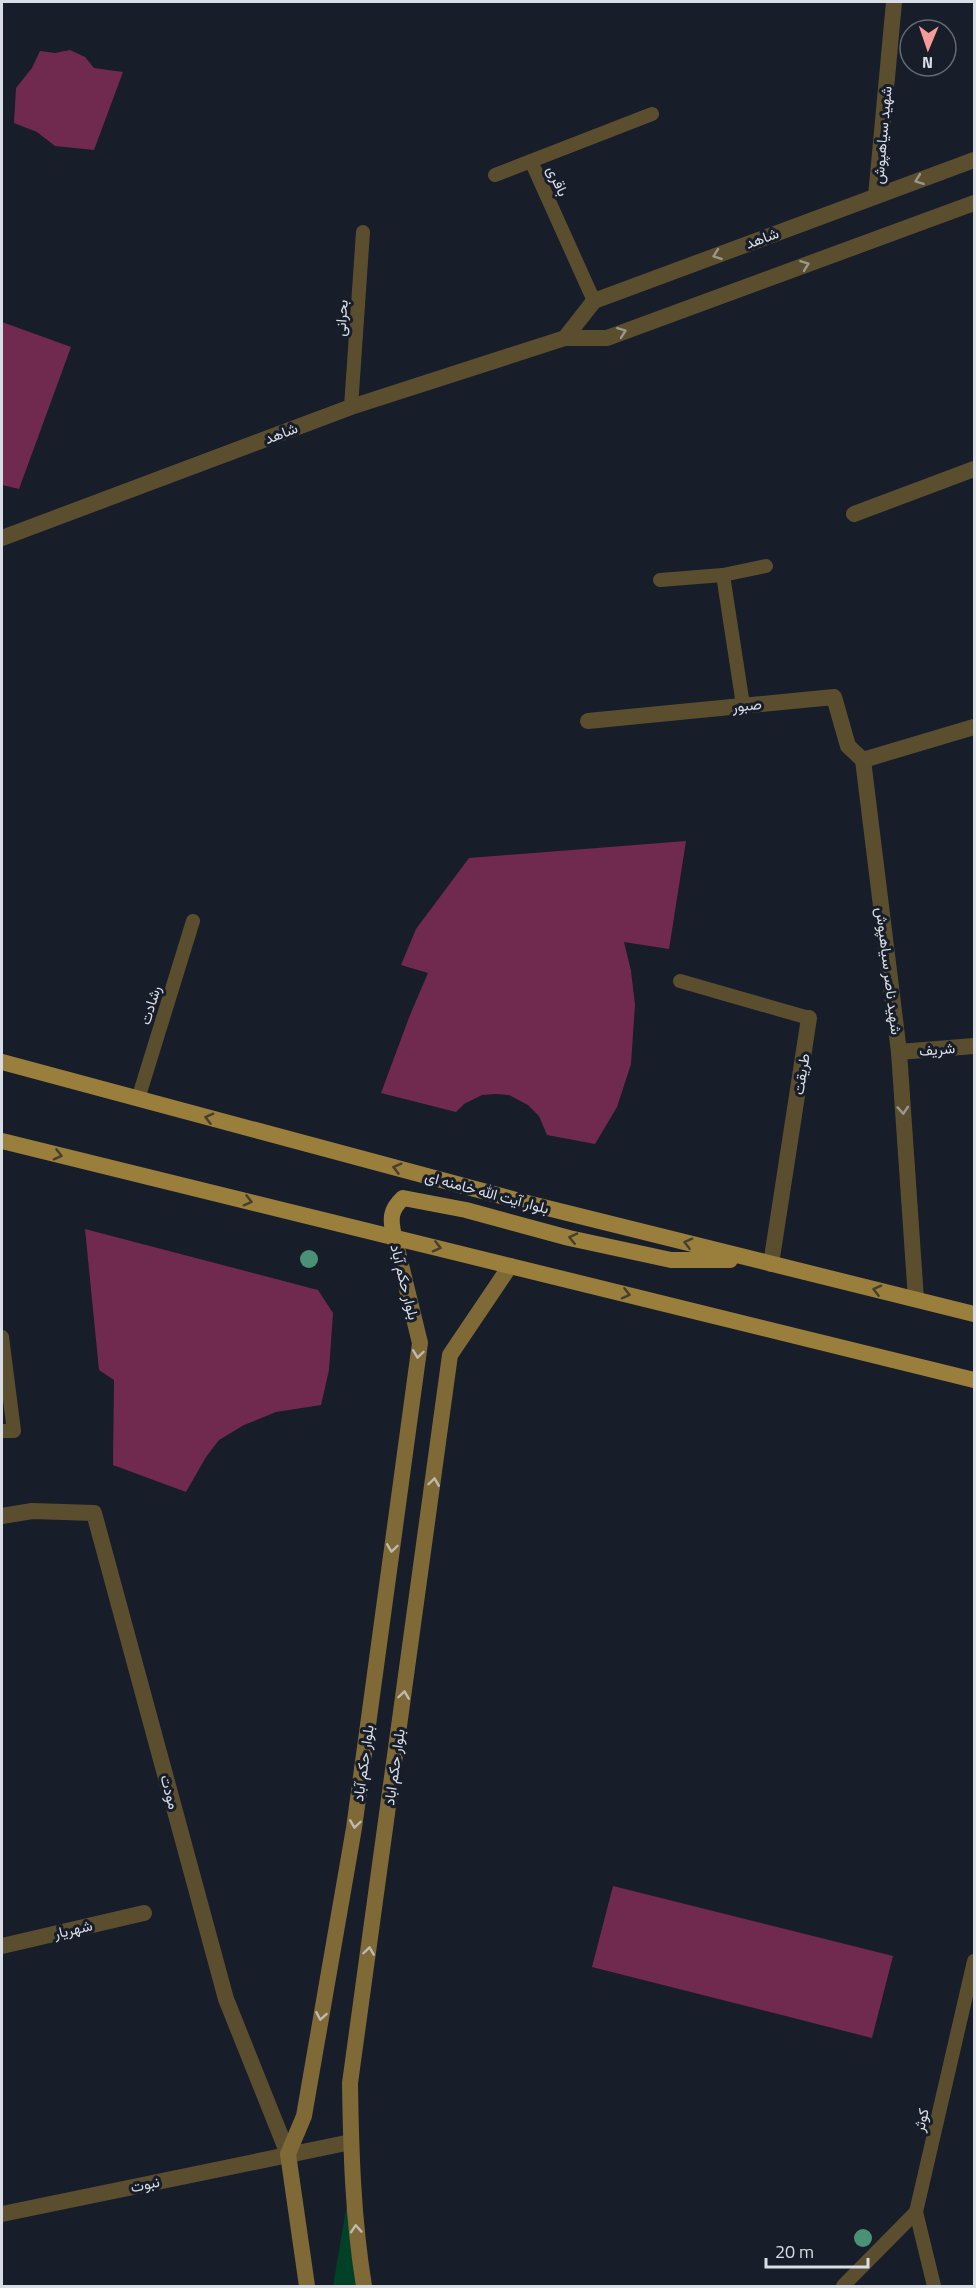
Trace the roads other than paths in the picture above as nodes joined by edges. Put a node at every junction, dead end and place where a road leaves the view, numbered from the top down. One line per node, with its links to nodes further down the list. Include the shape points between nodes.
1 (894, 2): 6 (street, شهید سیاهپوش)
2 (652, 114): 4 (lane, باقری)
3 (975, 160): 6 (street, شاهد, one-way to 6)
4 (531, 161): 5 (lane); 9 (lane, باقری)
5 (495, 175)
6 (876, 196): 9 (street, شاهد, one-way to 9)
7 (975, 203): 10 (street, شاهد, one-way to 7, via 607,338)
8 (363, 232): 11 (lane, بحرانی)
9 (594, 301): 10 (street)
10 (565, 338): 11 (street, شاهد)
11 (351, 406): 14 (street, شاهد)
12 (975, 469): 13 (street)
13 (854, 514)
14 (2, 538)
15 (766, 566): 16 (lane)
16 (723, 574): 17 (lane); 18 (lane)
17 (660, 580)
18 (743, 705): 19 (street, صبور); 21 (street, صبور, via 834,697 848,746)
19 (588, 721)
20 (975, 727): 21 (street)
21 (863, 760): 26 (street, شهید ناصر سیاهپوش)
22 (193, 921): 28 (lane, رشادت)
23 (680, 981): 24 (lane, طریقت)
24 (809, 1018): 31 (street, طریقت)
25 (975, 1046): 26 (street, شریف)
26 (899, 1052): 33 (street, شهید ناصر سیاهپوش, one-way to 33)
27 (2, 1062): 28 (main road, بلوار آیت الله خامنه ای)
28 (138, 1099): 31 (main road, بلوار آیت الله خامنه ای, one-way to 28)
29 (2, 1141): 30 (main road, one-way to 30)
30 (394, 1236): 31 (main road, one-way to 30, via 671,1260 403,1198 390,1215); 32 (main road, one-way to 32); 43 (main road, بلوار حکم آباد, one-way to 43, via 420,1343 354,1828 304,2116)
31 (763, 1262): 33 (main road, بلوار آیت الله خامنه ای, one-way to 31)
32 (510, 1266): 36 (main road, one-way to 36); 42 (main road, بلوار حکم اباد, one-way to 32, via 350,2083 450,1355)
33 (916, 1299): 34 (main road, بلوار آیت الله خامنه ای)
34 (975, 1314)
35 (2, 1337): 37 (lane, via 14,1431)
36 (975, 1380)
37 (2, 1431)
38 (2, 1516): 43 (street, مودت, via 32,1511 94,1513 226,1999)
39 (144, 1913): 40 (street, شهریار)
40 (2, 1946)
41 (975, 1961): 44 (lane, کوثر)
42 (351, 2142): 43 (street, نبوت); 47 (main road, بلوار حکم اباد, one-way to 42, via 356,2240)
43 (288, 2154): 45 (street, نبوت); 46 (main road)
44 (916, 2212): 48 (lane); 49 (lane, کوثر)
45 (2, 2214)
46 (307, 2286)
47 (364, 2286)
48 (843, 2286)
49 (934, 2286)

